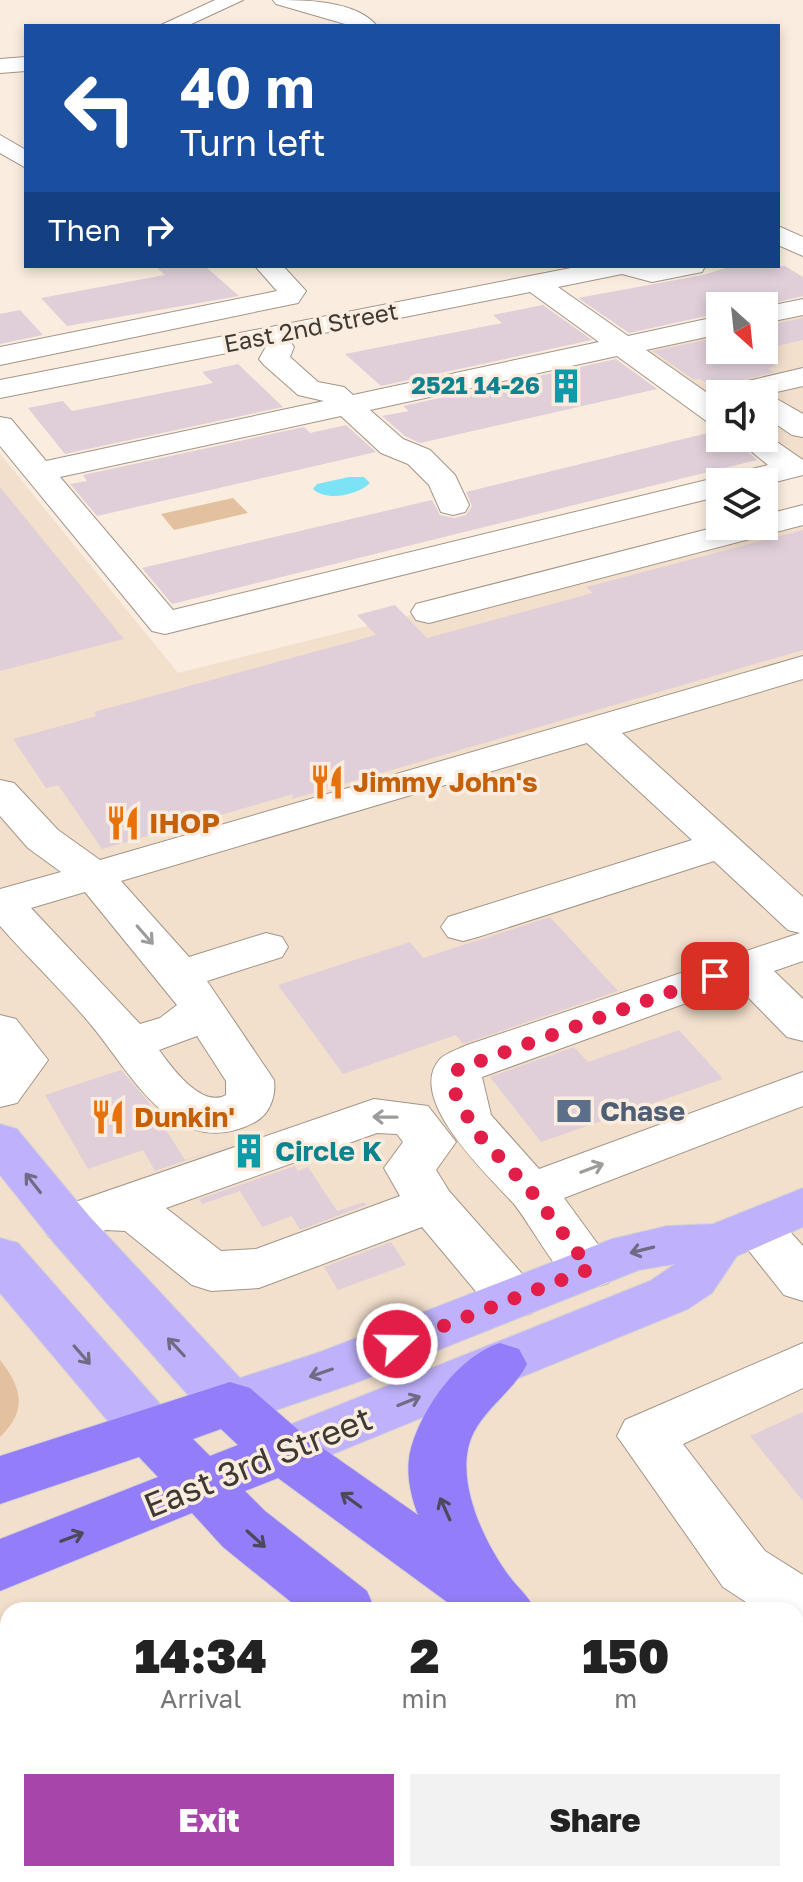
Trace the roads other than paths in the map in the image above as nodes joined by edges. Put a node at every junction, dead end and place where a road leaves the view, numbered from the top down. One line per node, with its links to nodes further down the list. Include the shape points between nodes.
1 (233, 0): 3 (street)
2 (283, 0): 4 (street)
3 (174, 24)
4 (364, 24)
5 (24, 64): 6 (street)
6 (0, 66)
7 (0, 142): 8 (street)
8 (24, 160)
9 (785, 233): 10 (street)
10 (803, 248)
11 (270, 268): 17 (street, via 290,285 288,297)
12 (612, 268): 15 (street, East 2nd Street)
13 (630, 268): 14 (street, via 652,274)
14 (682, 268)
15 (535, 283): 18 (street, East 2nd Street); 19 (street)
16 (706, 328): 19 (street)
17 (125, 331): 21 (street); 22 (street)
18 (274, 342): 22 (street, East 2nd Street); 29 (street, via 274,359 309,389)
19 (622, 346): 29 (street); 30 (street)
20 (803, 348): 23 (street, via 777,354)
21 (0, 356)
22 (152, 359): 26 (street, East 2nd Street)
23 (803, 371)
24 (803, 377): 25 (street)
25 (778, 383)
26 (0, 389)
27 (803, 389): 28 (street)
28 (778, 396)
29 (340, 400): 35 (street); 41 (street, via 392,446 396,465 421,488 453,505)
30 (706, 400)
31 (778, 410): 33 (street)
32 (0, 426): 35 (street)
33 (803, 428)
34 (771, 452): 36 (street, via 793,468)
35 (39, 472): 41 (street, via 165,623)
36 (778, 472)
37 (706, 489): 41 (street)
38 (803, 515): 39 (street)
39 (778, 521)
40 (706, 540): 42 (street)
41 (498, 541)
42 (429, 612)
43 (803, 667): 44 (street)
44 (595, 729): 46 (street); 47 (street)
45 (0, 792): 47 (street, via 43,839)
46 (720, 845): 49 (street); 50 (street)
47 (94, 876): 48 (street); 54 (street, one-way to 54)
48 (7, 919): 57 (street)
49 (803, 920)
50 (463, 927)
51 (803, 946): 53 (street)
52 (266, 947): 54 (street)
53 (743, 966): 55 (street); 61 (street, via 458,1069 454,1091 475,1131)
54 (190, 992): 57 (street, via 191,1021 167,1035); 57 (street, via 250,1080 252,1094 236,1111 193,1110 171,1095)
55 (803, 1026)
56 (0, 1030): 59 (street, via 24,1060)
57 (129, 1041)
58 (803, 1088): 61 (street, one-way to 58)
59 (0, 1091)
60 (0, 1141): 64 (main road, one-way to 60)
61 (531, 1191): 67 (street)
62 (431, 1204): 64 (street, via 259,1268 211,1271 137,1213); 64 (street, one-way to 64, via 409,1168 431,1142 411,1118 374,1116); 69 (street)
63 (803, 1206): 65 (main road, East 3rd Street)
64 (85, 1217): 72 (main road, one-way to 64)
65 (738, 1235): 67 (main road, East 3rd Street, one-way to 67, via 649,1248); 68 (street); 70 (main road, East 3rd Street, via 679,1290)
66 (0, 1257): 73 (main road, one-way to 73)
67 (590, 1269): 69 (main road, East 3rd Street)
68 (803, 1281)
69 (513, 1299): 72 (main road, East 3rd Street, one-way to 72)
70 (500, 1364): 74 (main road, East 3rd Street, one-way to 70); 80 (highway, one-way to 70, via 441,1502 434,1469 453,1421)
71 (803, 1364): 81 (street, via 645,1436 744,1569)
72 (230, 1404): 73 (highway, East 3rd Street); 74 (highway)
73 (149, 1430): 75 (highway, East 3rd Street); 76 (highway)
74 (284, 1451): 76 (highway, East 3rd Street); 79 (highway, one-way to 74)
75 (0, 1480)
76 (200, 1485): 77 (highway, East 3rd Street, one-way to 76); 78 (highway, one-way to 78, via 271,1553)
77 (0, 1565)
78 (335, 1602)
79 (494, 1602)
80 (498, 1602)
81 (795, 1602)

